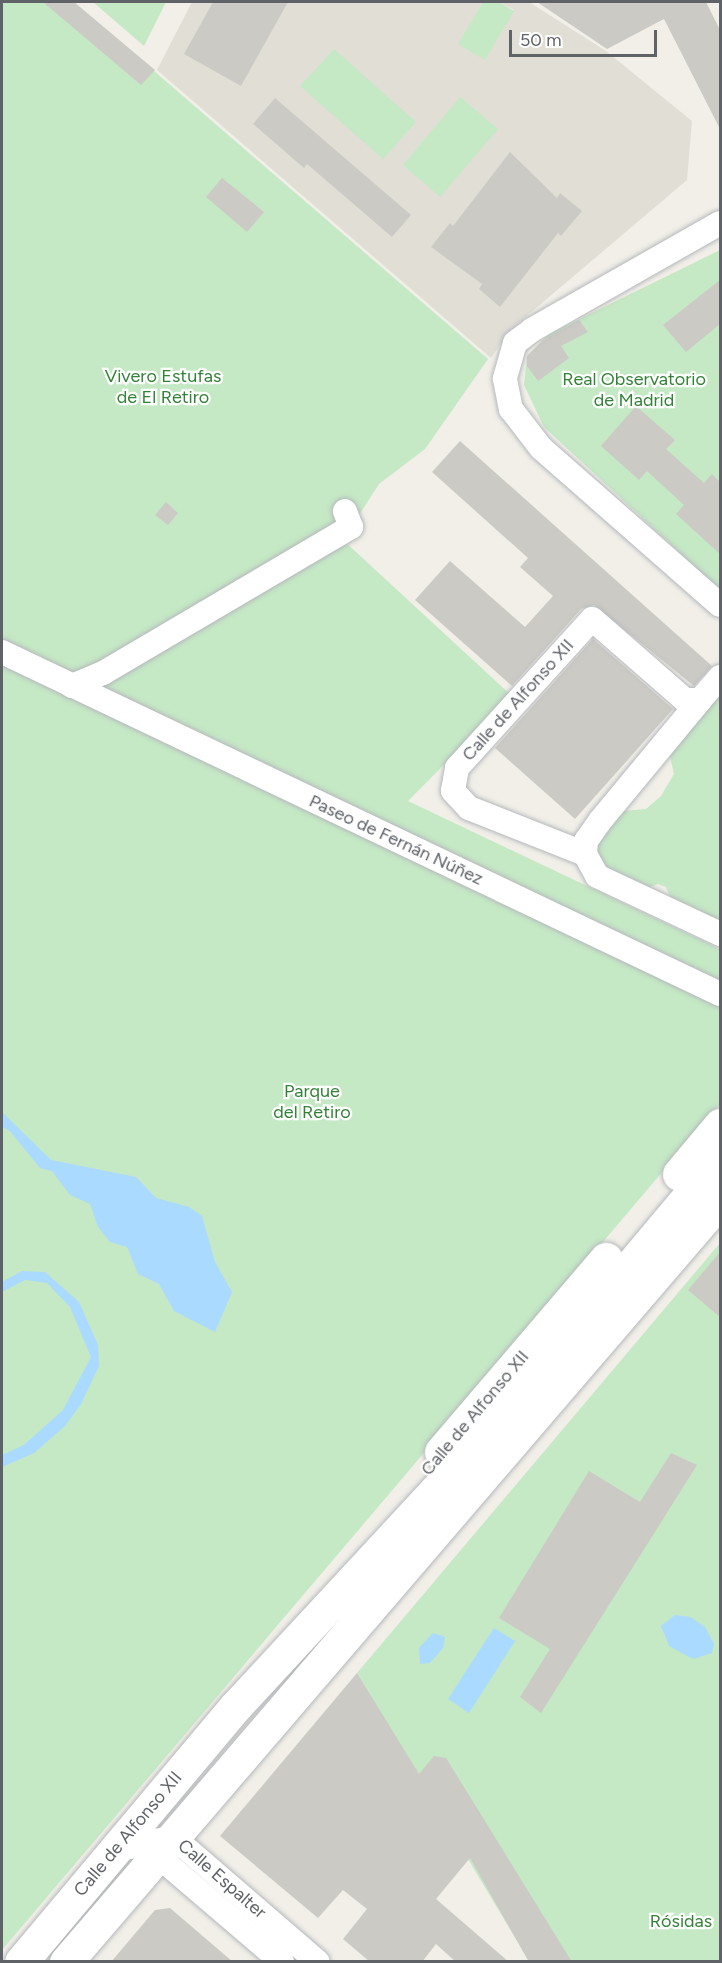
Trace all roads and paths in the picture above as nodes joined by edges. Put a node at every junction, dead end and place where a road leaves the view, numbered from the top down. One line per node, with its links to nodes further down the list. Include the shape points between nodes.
1 (720, 223): 3 (street, via 532,330 515,343 505,379 511,409 541,448)
2 (345, 511): 6 (street, via 351,527 103,673)
3 (720, 605)
4 (2, 652): 6 (street, Paseo de Fernán Núñez)
5 (720, 677): 7 (street)
6 (72, 686): 10 (street, Paseo de Fernán Núñez)
7 (700, 700): 8 (street, via 600,820 586,841); 8 (street, Calle de Alfonso XII, via 685,700 592,619 457,768 453,791 470,808)
8 (585, 854): 9 (street, via 597,876)
9 (720, 934)
10 (720, 994)
11 (720, 1125): 15 (main road, Calle de Alfonso XII, via 453,1438)
12 (720, 1159): 14 (main road, Calle de Alfonso XII)
13 (720, 1200): 16 (main road, Calle de Alfonso XII)
14 (507, 1413): 15 (main road, Calle de Alfonso XII); 16 (main road, Calle de Alfonso XII)
15 (236, 1706): 18 (main road, Calle de Alfonso XII)
16 (266, 1726): 17 (main road, Calle de Alfonso XII)
17 (166, 1847): 18 (street, Calle Espalter); 21 (main road, Calle de Alfonso XII); 22 (street, Calle Espalter); 23 (street, Calle Espalter)
18 (112, 1851): 19 (main road, Calle de Alfonso XII)
19 (44, 1948): 20 (main road, Calle de Alfonso XII)
20 (21, 1962)
21 (66, 1962)
22 (282, 1962)
23 (318, 1962)

